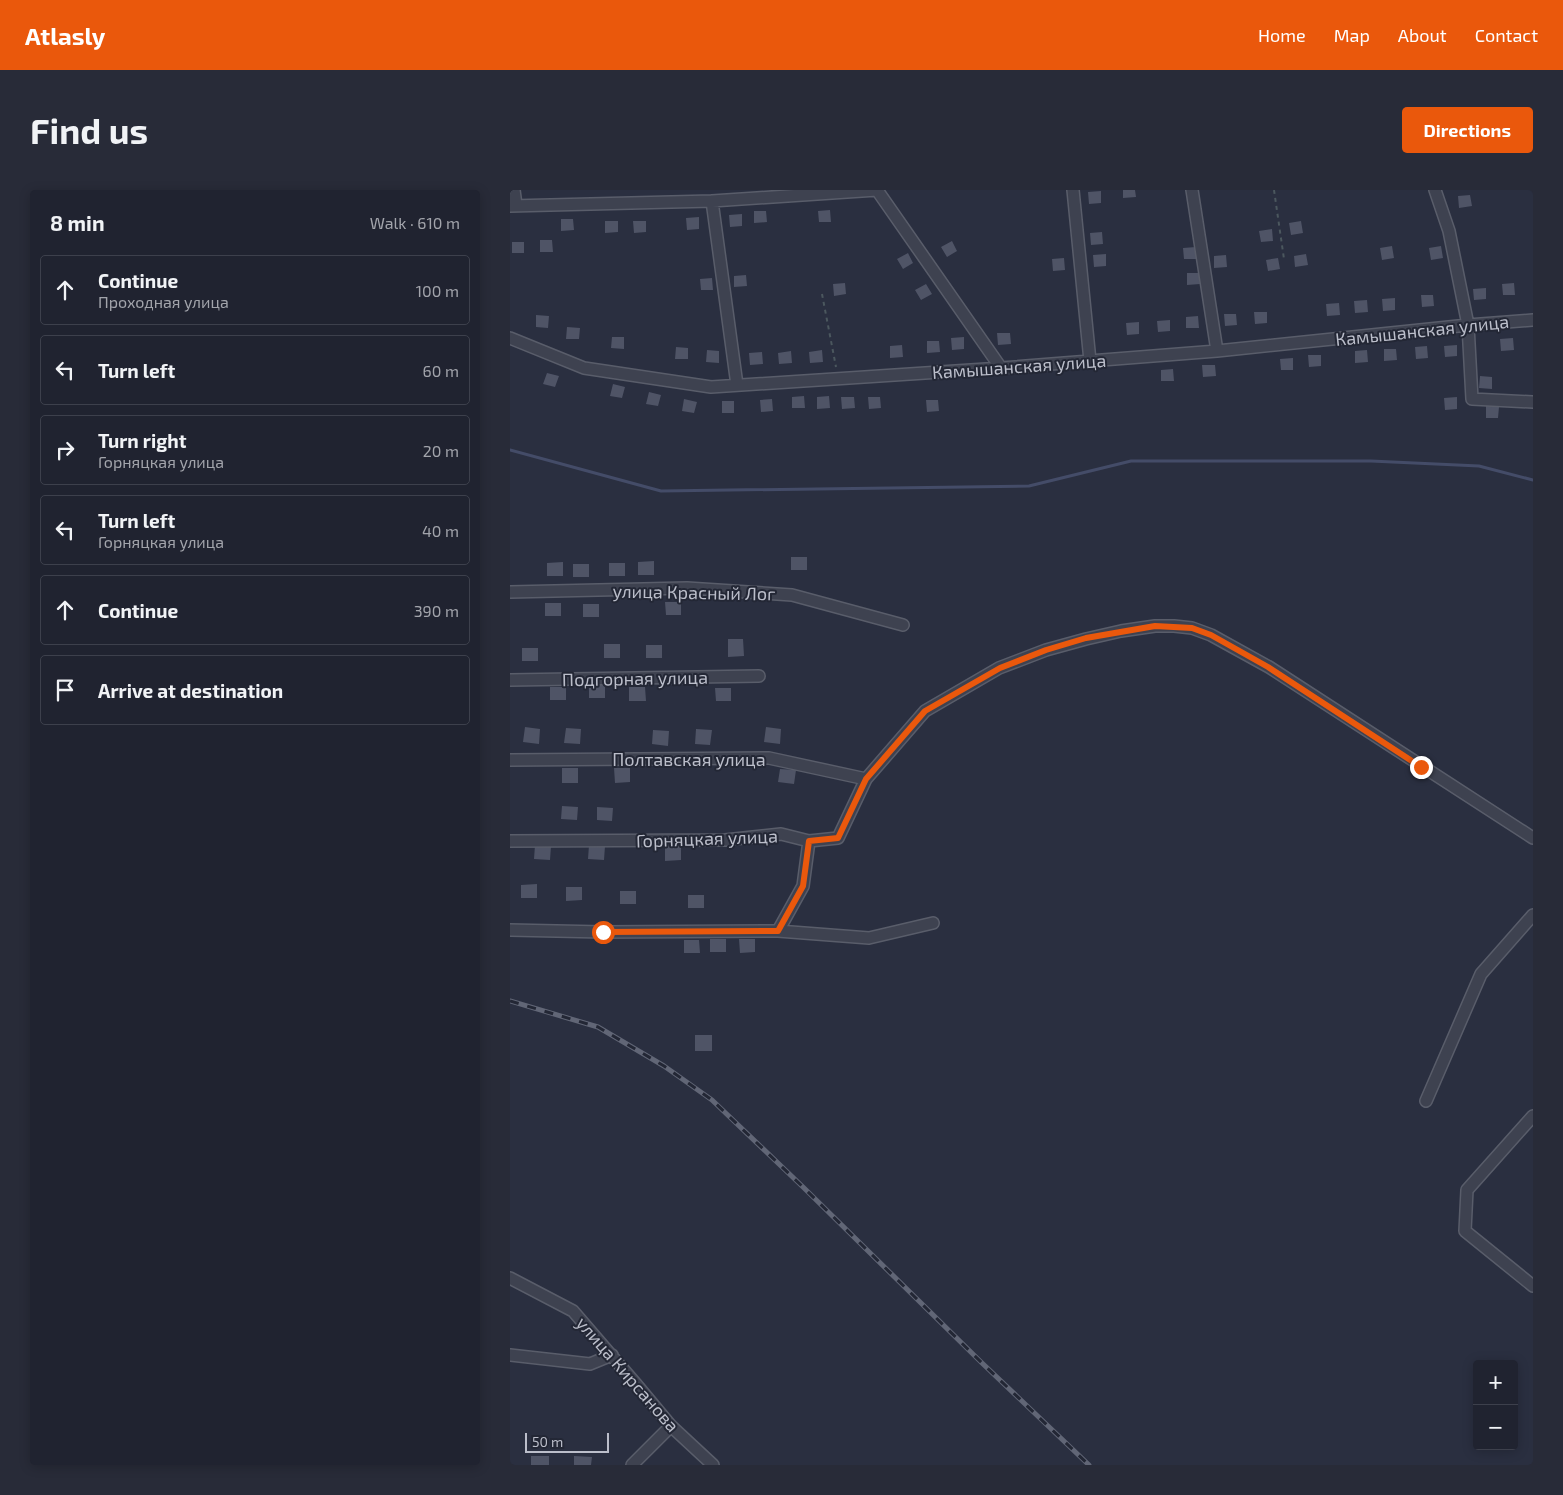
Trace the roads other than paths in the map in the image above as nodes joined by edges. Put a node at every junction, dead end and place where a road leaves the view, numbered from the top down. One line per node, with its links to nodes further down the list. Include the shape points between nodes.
1 (514, 190): 7 (street)
2 (877, 190): 6 (street); 13 (street)
3 (1073, 190): 12 (street)
4 (1192, 190): 11 (street)
5 (1435, 190): 9 (street, via 1449,231)
6 (712, 201): 7 (street); 14 (street)
7 (513, 205)
8 (1533, 320): 9 (street, Камышанская улица)
9 (1468, 325): 11 (street, Камышанская улица); 15 (street, via 1472,399)
10 (510, 338): 14 (street, Камышанская улица, via 584,368 711,387)
11 (1217, 351): 12 (street, Камышанская улица)
12 (1090, 361): 13 (street, Камышанская улица)
13 (1000, 368): 14 (street, Камышанская улица)
14 (737, 386)
15 (1533, 402)
16 (510, 592): 17 (street, улица Красный Лог, via 687,588 792,595)
17 (903, 625)
18 (759, 676): 19 (street, Подгорная улица)
19 (510, 680)
20 (510, 760): 21 (street, Полтавская улица, via 769,758)
21 (866, 779): 22 (street, via 925,711 1000,668 1086,638 1140,628 1174,626 1211,635 1268,667); 24 (street, Горняцкая улица, via 838,838)
22 (1533, 838)
23 (510, 841): 24 (street, Горняцкая улица, via 725,840 782,834)
24 (809, 841): 28 (street, via 803,886)
25 (1533, 915): 29 (street, via 1481,974)
26 (933, 923): 28 (street, via 869,938)
27 (510, 930): 28 (street)
28 (778, 931)
29 (1426, 1101)
30 (1533, 1116): 32 (street, via 1466,1190 1466,1232)
31 (510, 1278): 33 (street, улица Кирсанова, via 573,1311)
32 (1533, 1286)
33 (612, 1355): 34 (street, via 590,1364); 35 (street, улица Кирсанова)
34 (510, 1356)
35 (670, 1426): 36 (street); 37 (street, улица Кирсанова)
36 (632, 1465)
37 (713, 1465)

